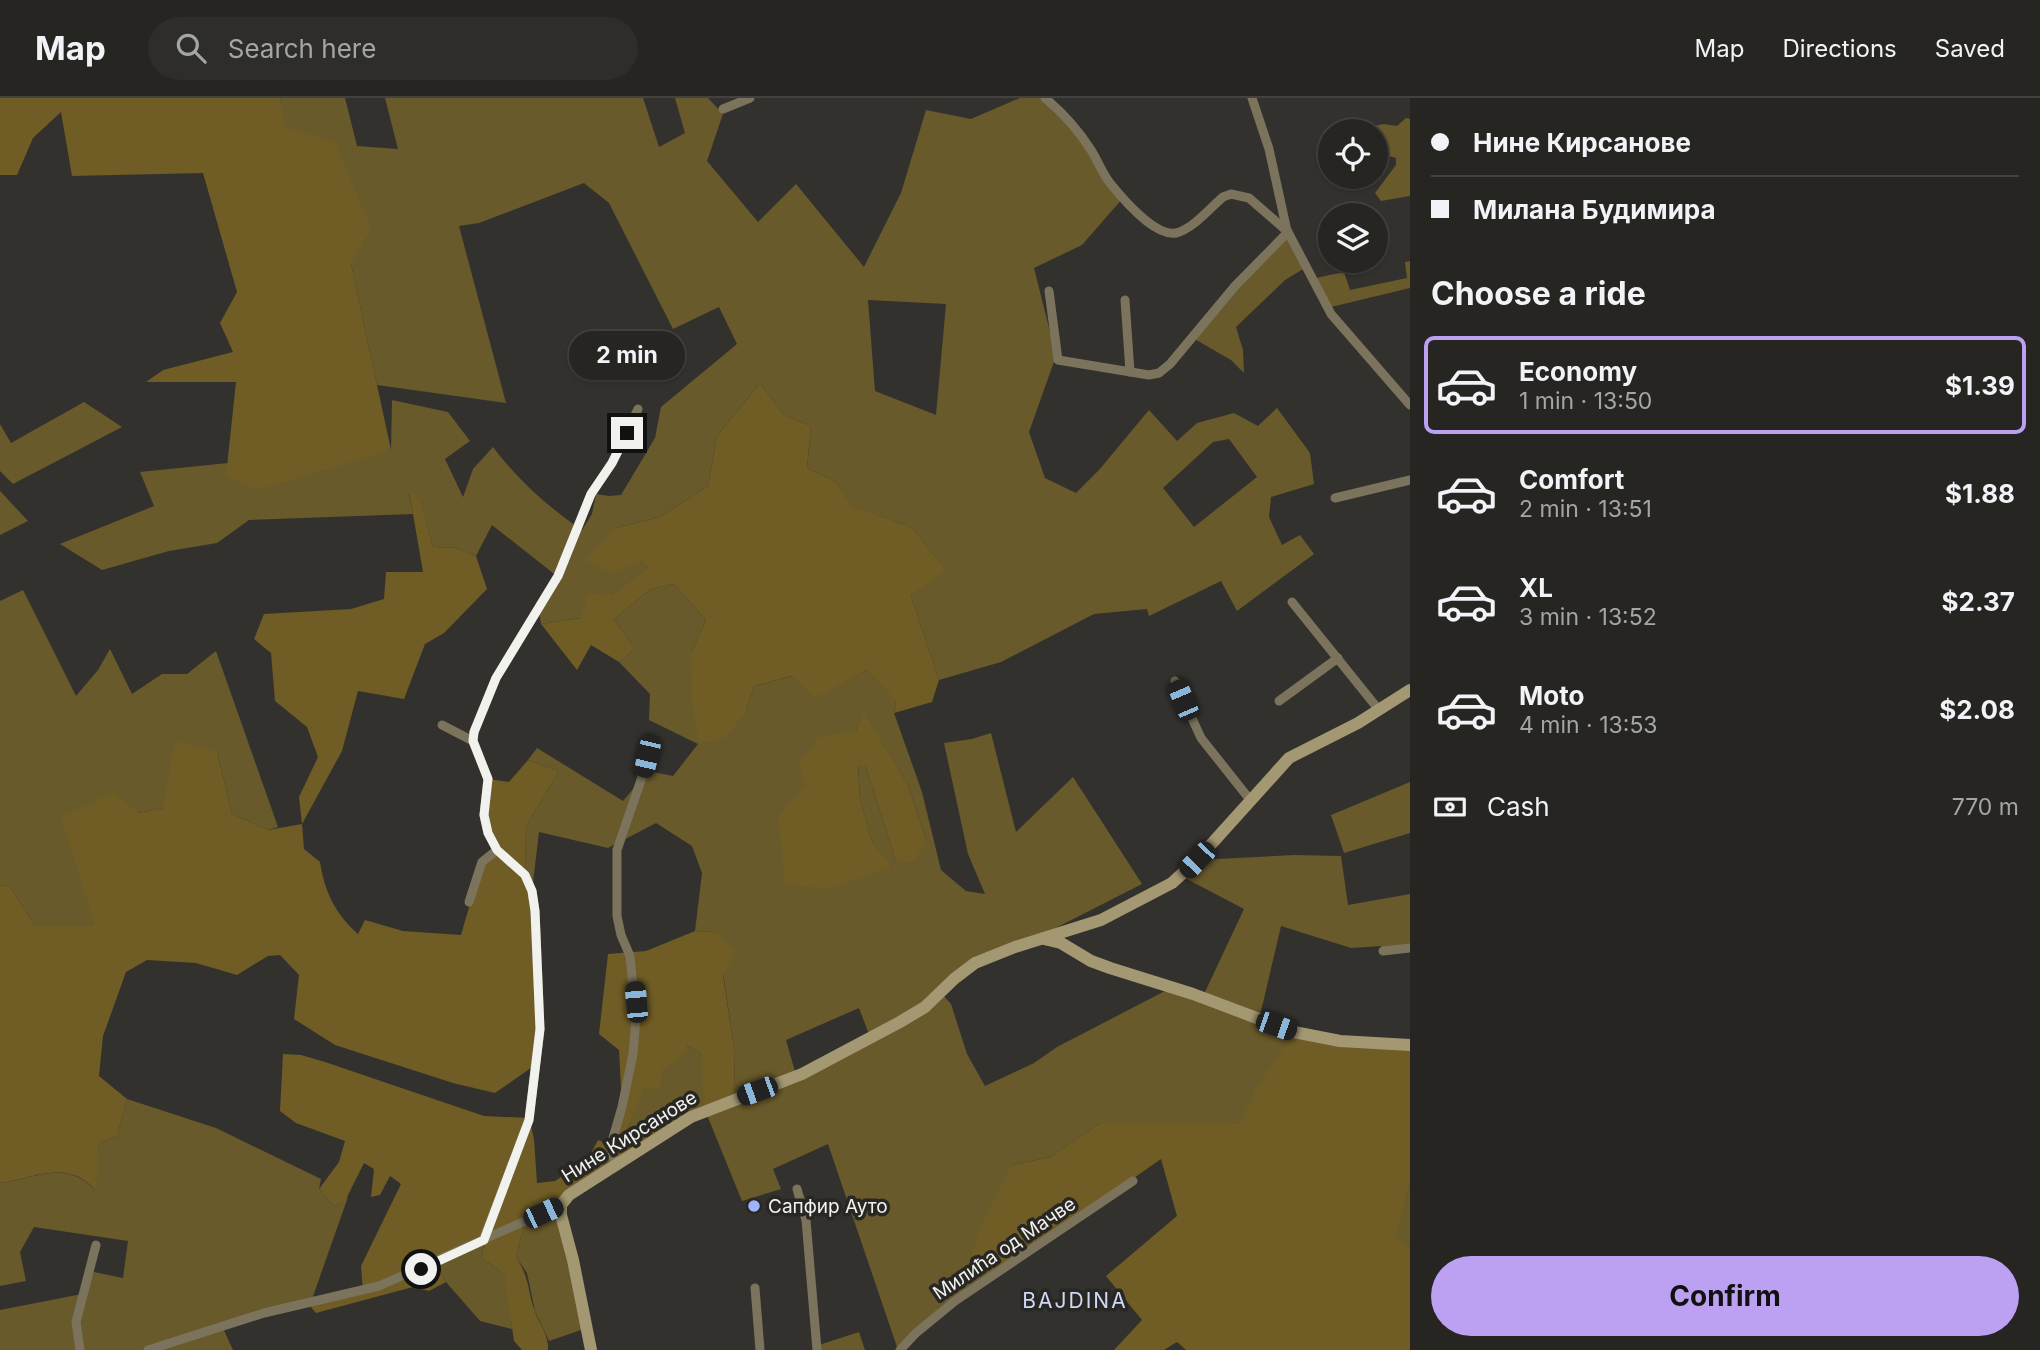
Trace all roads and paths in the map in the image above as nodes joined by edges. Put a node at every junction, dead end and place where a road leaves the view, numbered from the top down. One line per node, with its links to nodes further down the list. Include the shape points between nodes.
1 (750, 98): 4 (street)
2 (1045, 98): 5 (street, via 1080,135 1108,182 1159,230 1184,230 1231,194 1249,198)
3 (1252, 98): 5 (street)
4 (723, 109)
5 (1288, 232): 8 (street, via 1164,369 1149,375); 9 (street, via 1331,314)
6 (1049, 291): 8 (street, via 1058,360)
7 (1125, 300): 8 (street)
8 (1129, 372)
9 (1410, 405)
10 (638, 409): 20 (street, via 591,494 558,576 496,678)
11 (1410, 480): 12 (street)
12 (1335, 498)
13 (1292, 602): 14 (street)
14 (1338, 658): 17 (street); 18 (street)
15 (1175, 681): 22 (street, via 1201,738)
16 (1410, 690): 18 (street, Нине Кирсанове)
17 (1279, 701)
18 (1379, 710): 22 (street, Нине Кирсанове, via 1294,754)
19 (442, 725): 20 (street)
20 (473, 741): 23 (street, via 488,779 484,815)
21 (647, 757): 29 (street, via 617,850 617,916 630,956 636,1017 633,1054 611,1145)
22 (1251, 801): 25 (street, Нине Кирсанове, via 1172,883 1101,920)
23 (497, 850): 24 (street, via 482,862); 33 (street, via 525,875 532,891 540,1029 529,1120)
24 (469, 902)
25 (1037, 939): 28 (street, via 1061,943 1091,961 1294,1032 1340,1041); 29 (street, Нине Кирсанове, via 975,963 925,1007 822,1064 684,1120)
26 (1410, 948): 27 (street)
27 (1383, 951)
28 (1410, 1045)
29 (615, 1164): 32 (street, Нине Кирсанове)
30 (1133, 1181): 41 (street, Милића од Мачве, via 955,1301)
31 (797, 1189): 40 (street, via 806,1220)
32 (561, 1205): 33 (street, Нине Кирсанове); 38 (street)
33 (484, 1240): 37 (street, Нине Кирсанове, via 379,1286 264,1313)
34 (96, 1245): 36 (street, via 76,1322)
35 (755, 1288): 39 (street)
36 (80, 1350)
37 (148, 1350)
38 (591, 1350)
39 (760, 1350)
40 (817, 1350)
41 (900, 1350)

